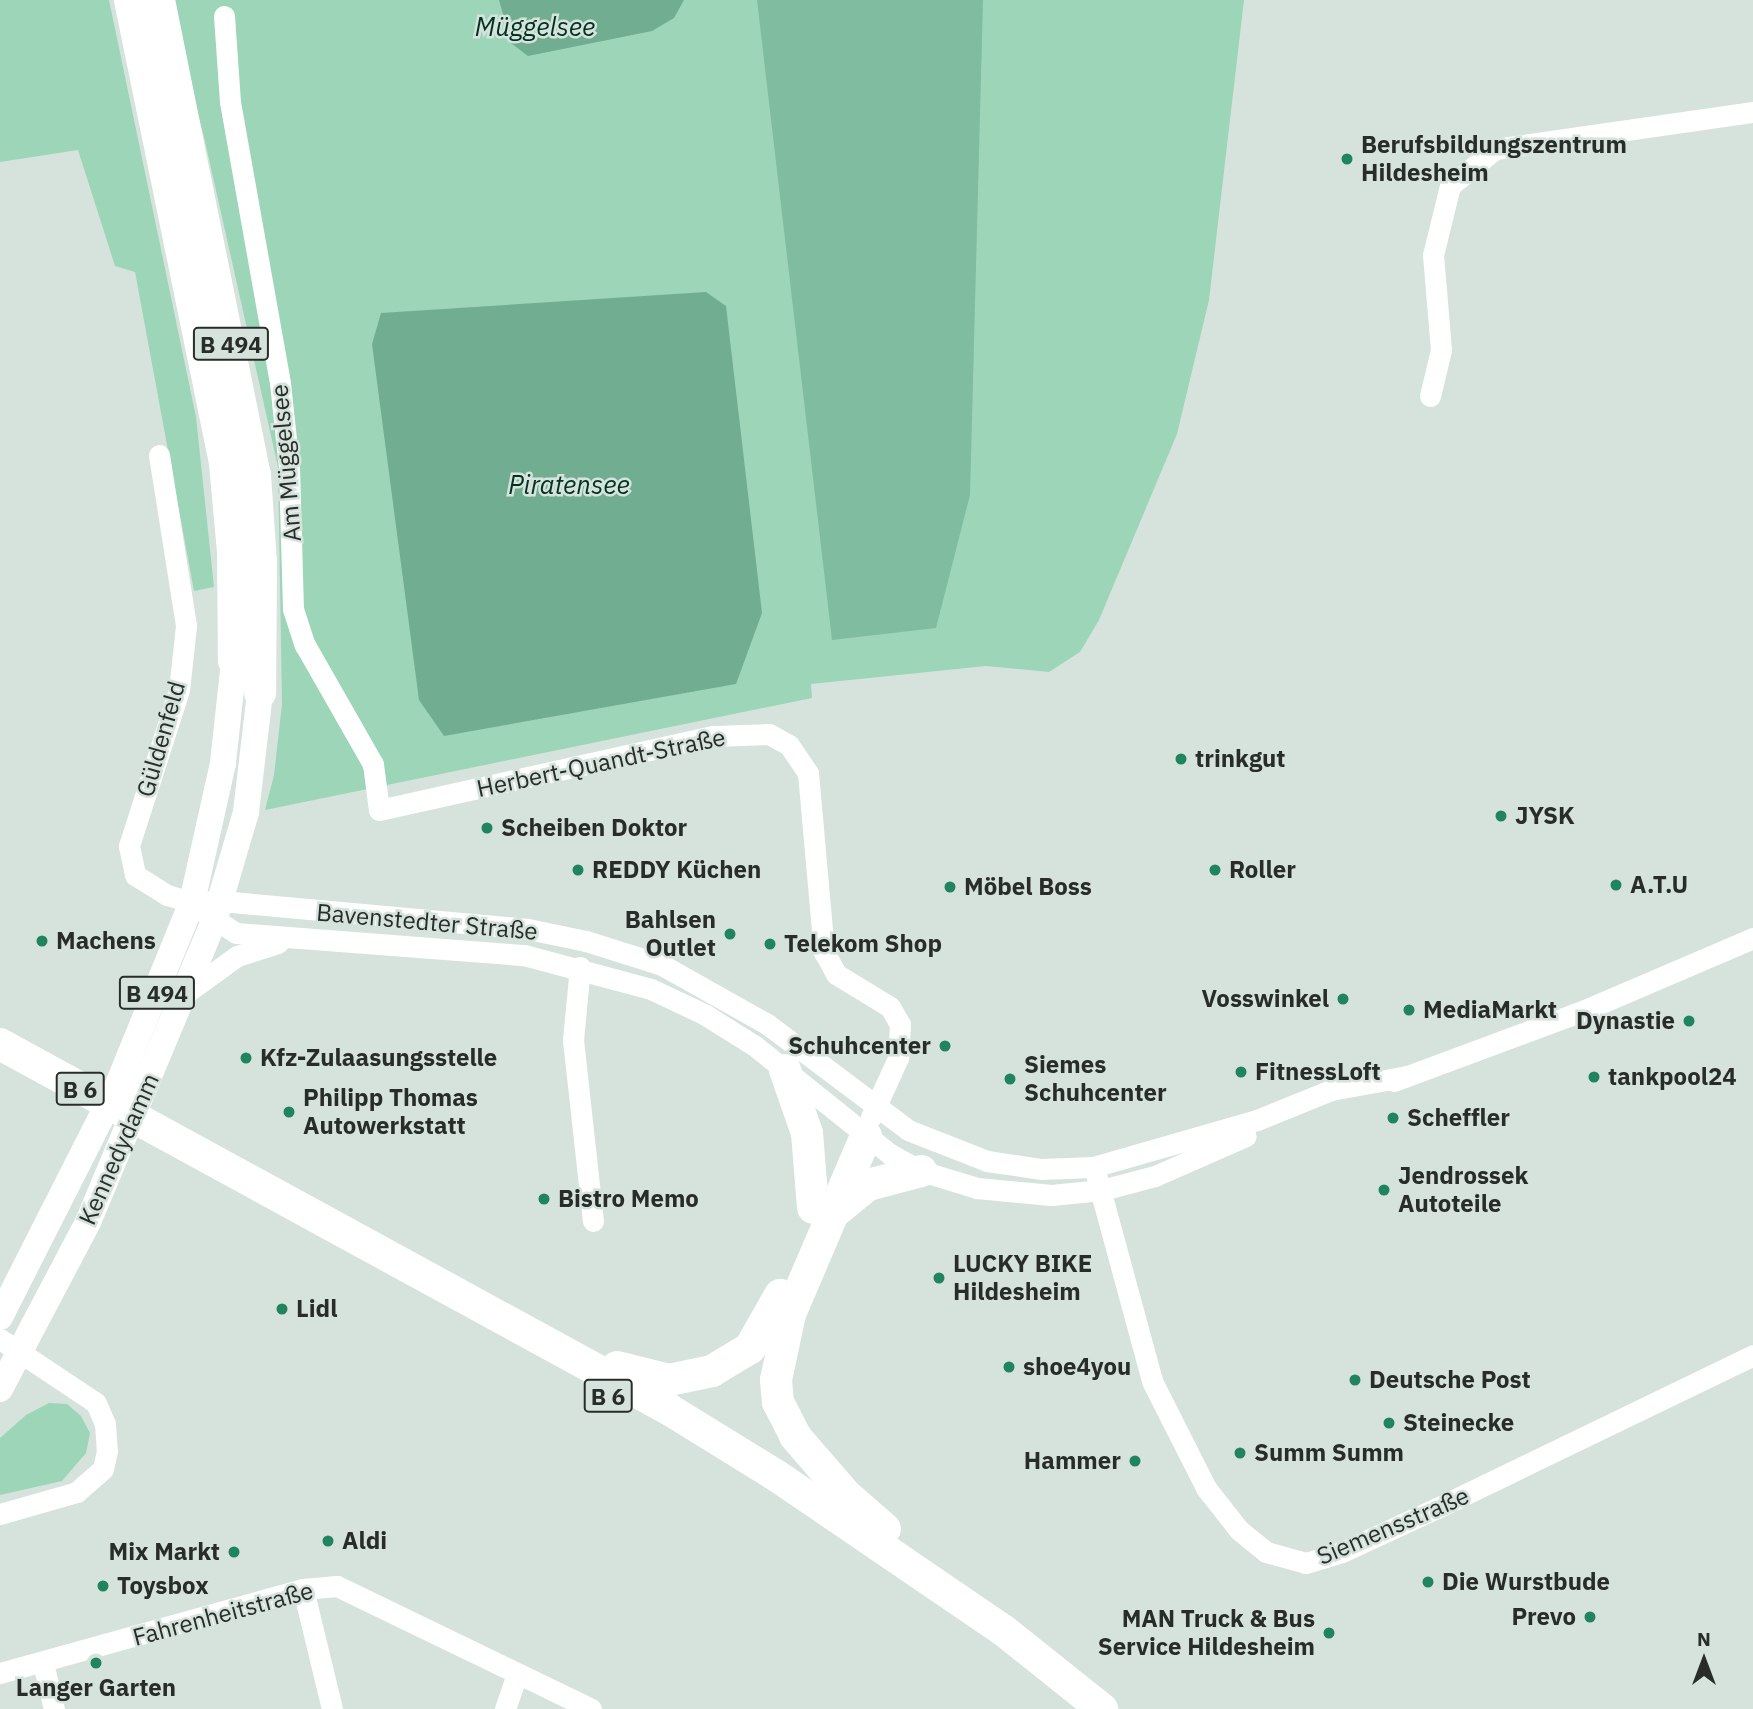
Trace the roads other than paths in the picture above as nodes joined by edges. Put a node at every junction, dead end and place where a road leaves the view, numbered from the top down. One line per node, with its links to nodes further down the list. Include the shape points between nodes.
1 (130, 0): 7 (highway, B 494, via 225,464 233,552)
2 (159, 0): 8 (highway, B 494, via 255,475 261,564)
3 (224, 16): 9 (street, Am Müggelsee, via 230,102 280,383 289,467 293,609 305,645 373,764)
4 (1753, 112): 5 (street, via 1495,149 1450,186 1433,254 1441,351)
5 (1430, 396)
6 (159, 455): 10 (street, Güldenfeld, via 186,626 179,690 129,854 135,875 145,884)
7 (234, 662): 10 (main road, Kennedydamm / B 494, via 223,763)
8 (260, 693): 11 (main road, B 494, via 248,801)
9 (379, 810): 20 (street, Herbert-Quandt-Straße, via 714,736 769,734 789,745 808,773 824,952 836,974 890,1007 900,1024 898,1058)
10 (192, 902): 11 (street, Bavenstedter Straße); 27 (main road, Kennedydamm / B 494, via 120,1082)
11 (218, 911): 13 (street, Bavenstedter Straße, via 236,933); 15 (main road, Kennedydamm / B 494); 20 (street, Bavenstedter Straße, via 272,909 468,920 586,941 662,965 715,991 766,1024)
12 (1753, 938): 19 (street, Bavenstedter Straße, via 1585,1010)
13 (289, 941): 14 (street, Bavenstedter Straße, via 464,947); 15 (street, via 237,956)
14 (580, 967): 18 (street, Bavenstedter Straße, via 651,989 704,1014); 26 (street, via 573,1040)
15 (186, 993): 28 (main road, Kennedydamm / B 494, via 88,1222)
16 (0, 1044): 21 (highway, B 6)
17 (0, 1064): 21 (highway, B 6)
18 (785, 1070): 20 (street, Bavenstedter Straße); 25 (highway, via 807,1133)
19 (1407, 1076): 22 (street, Bavenstedter Straße, via 1331,1090 1257,1120); 24 (street, Bavenstedter Straße, via 1260,1130 1154,1176)
20 (864, 1122): 22 (street, Bavenstedter Straße, via 916,1134 987,1161 1041,1169); 23 (street, Bavenstedter Straße); 25 (highway)
21 (157, 1141): 30 (highway, B 6); 38 (highway, B 6, via 661,1426)
22 (1093, 1167): 24 (street, Siemensstraße)
23 (920, 1171): 24 (street, Bavenstedter Straße, via 1014,1193); 25 (highway, via 868,1185)
24 (1102, 1189): 29 (street, Siemensstraße, via 1152,1381 1206,1488 1239,1530 1266,1552 1306,1563 1342,1552 1437,1508)
25 (823, 1211): 30 (highway, via 775,1309 750,1348 734,1360 689,1378 669,1380); 34 (highway, via 782,1339 776,1380 785,1419 845,1494)
26 (593, 1221)
27 (0, 1317)
28 (10, 1345): 31 (main road, Kennedydamm); 32 (street, via 96,1403 105,1424 107,1451 103,1469 77,1492)
29 (1753, 1355)
30 (578, 1357): 34 (highway, B 6, via 777,1475)
31 (0, 1389)
32 (0, 1514)
33 (303, 1589): 35 (street, Fahrenheitstraße); 37 (street, Fahrenheitstraße, via 337,1586 354,1591); 41 (street)
34 (1003, 1630): 38 (highway, B 6)
35 (43, 1663): 36 (street, Fahrenheitstraße); 40 (street)
36 (0, 1674)
37 (517, 1674): 42 (street); 43 (street, Fahrenheitstraße)
38 (1046, 1675): 39 (highway, B 6)
39 (1082, 1705)
40 (54, 1709)
41 (332, 1709)
42 (505, 1709)
43 (591, 1709)

